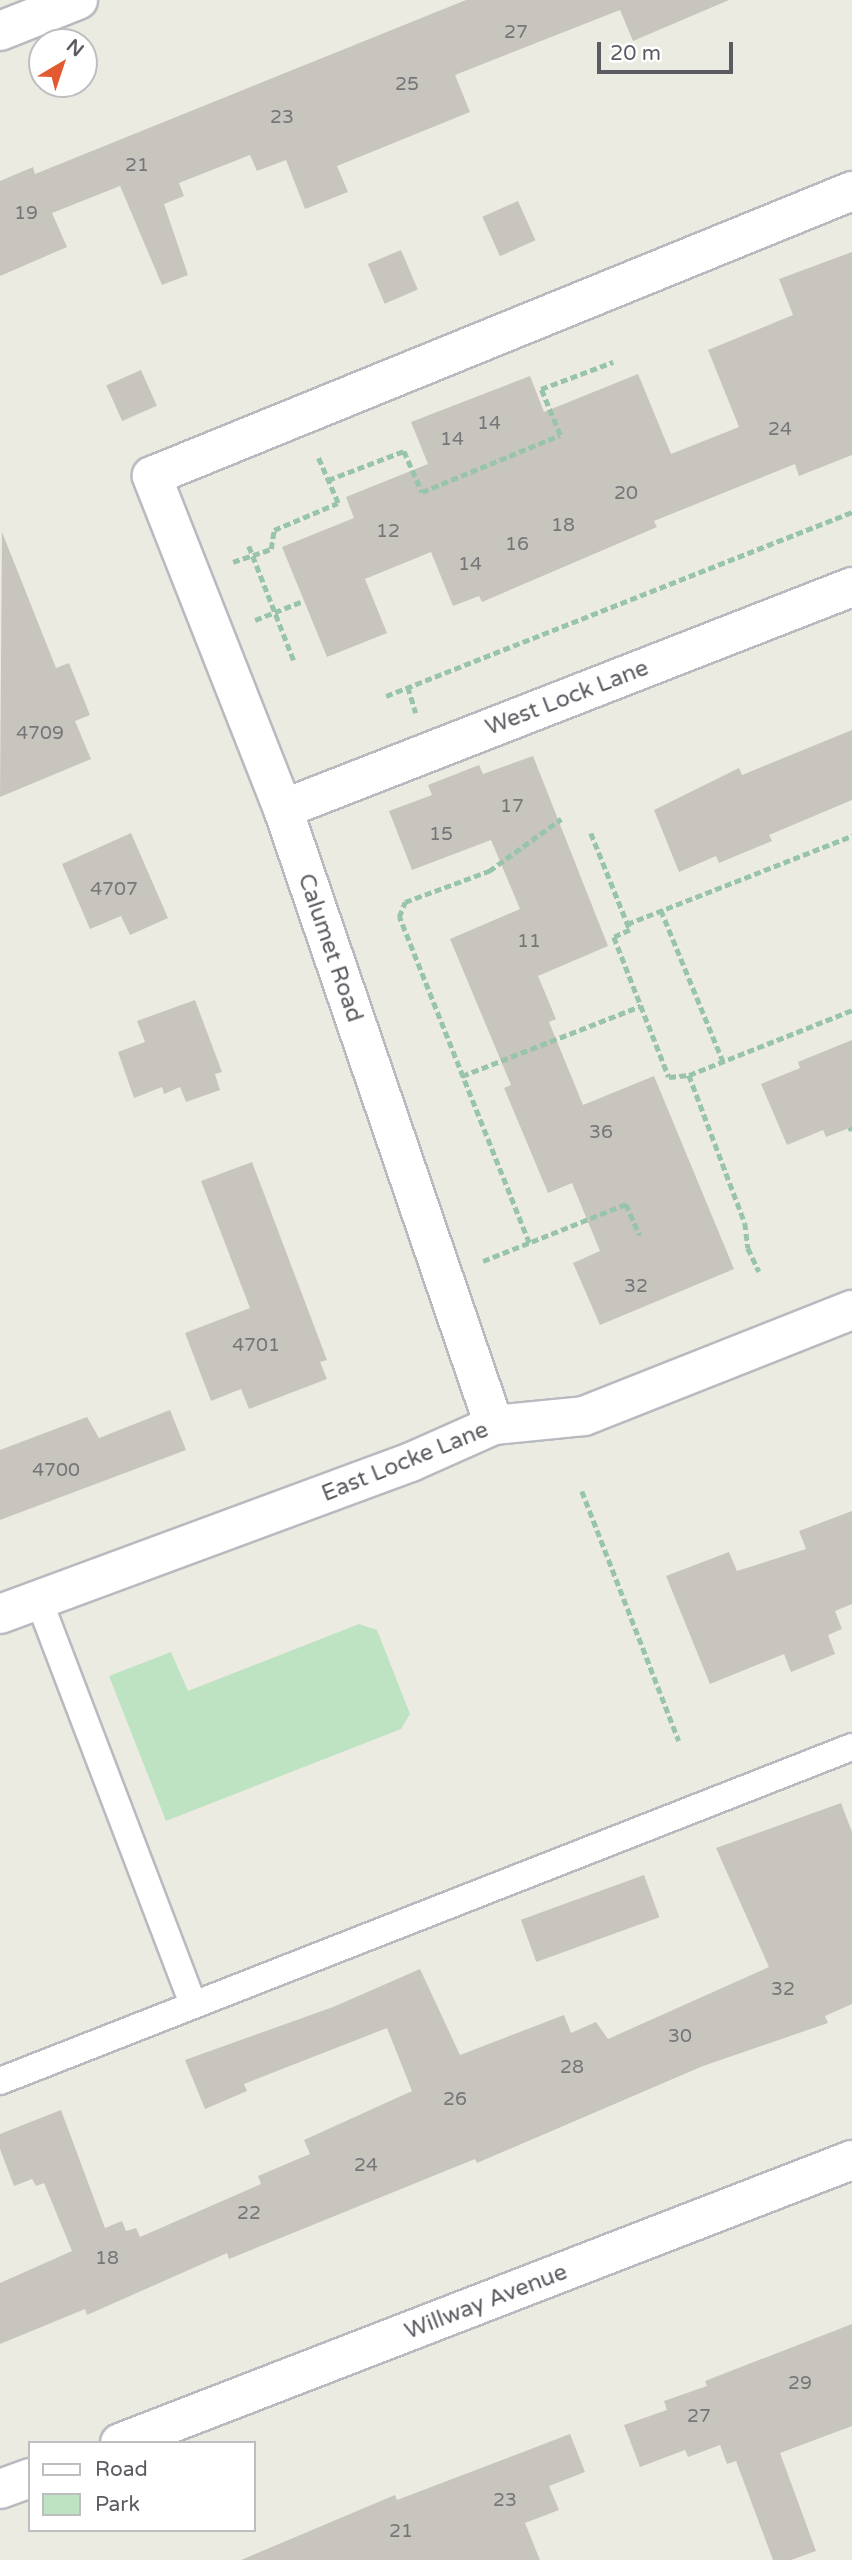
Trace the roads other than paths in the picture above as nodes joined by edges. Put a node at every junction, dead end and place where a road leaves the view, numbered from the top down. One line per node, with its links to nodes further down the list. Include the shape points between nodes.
1 (78, 0): 2 (street)
2 (0, 31)
3 (852, 191): 5 (street, Calumet Road, via 152,476)
4 (852, 587): 5 (street, West Lock Lane)
5 (283, 808): 7 (street, Calumet Road)
6 (852, 1310): 7 (street, East Locke Lane, via 584,1416)
7 (494, 1425): 8 (street, East Locke Lane, via 411,1462)
8 (38, 1598): 9 (street, East Locke Lane); 11 (lane)
9 (0, 1614)
10 (852, 1747): 11 (lane)
11 (193, 2004): 12 (lane)
12 (0, 2081)
13 (852, 2160): 14 (street, Willway Avenue)
14 (125, 2441)
15 (28, 2479): 16 (street)
16 (0, 2489)

